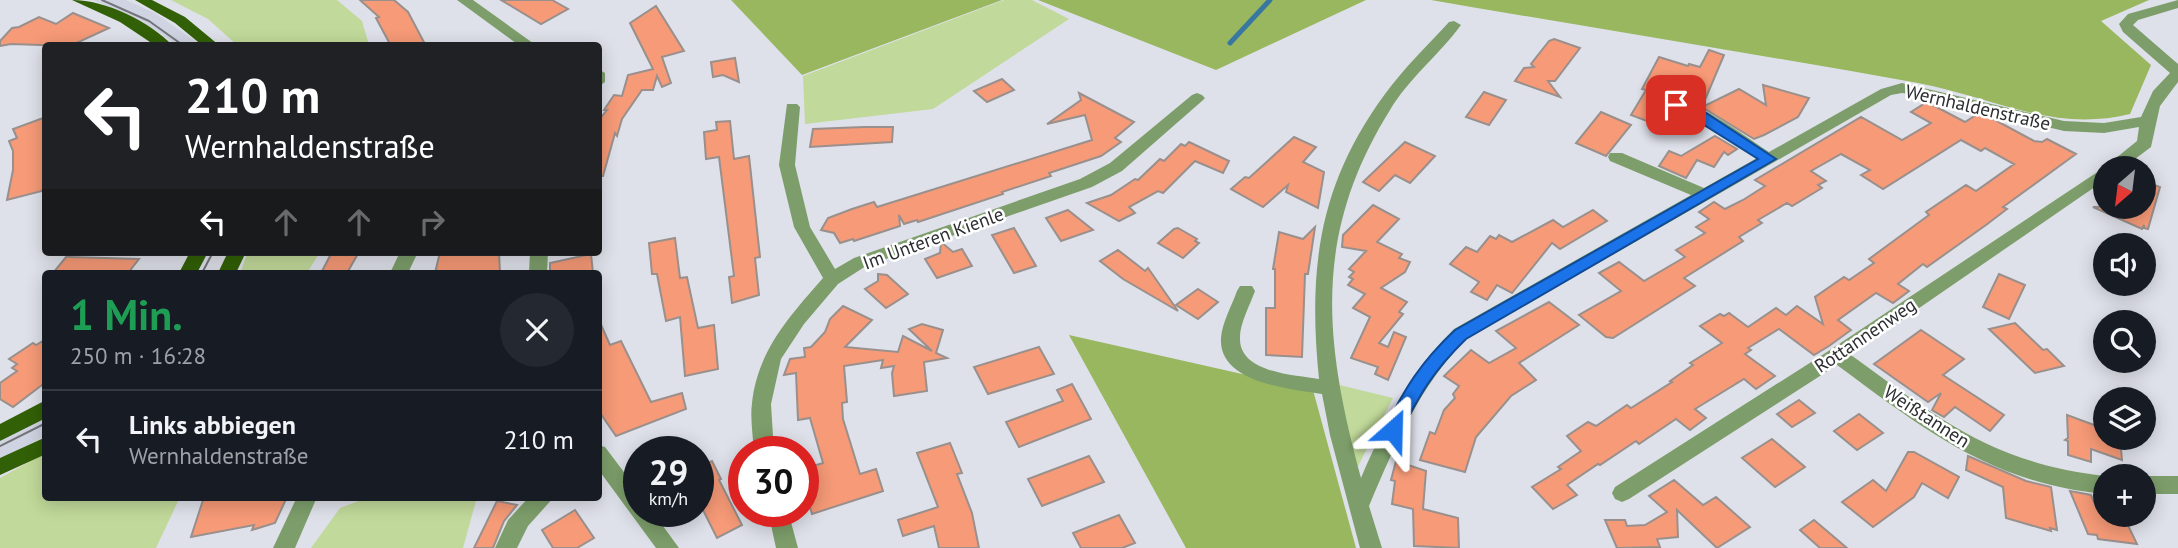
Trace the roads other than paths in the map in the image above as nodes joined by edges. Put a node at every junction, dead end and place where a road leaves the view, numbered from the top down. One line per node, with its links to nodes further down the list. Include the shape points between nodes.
1 (79, 0): 6 (main road, via 125,19)
2 (142, 0): 7 (main road)
3 (464, 0): 8 (street)
4 (2178, 4): 9 (street, via 2133,17 2126,24)
5 (1454, 25): 22 (street, via 1383,107 1342,185 1329,230 1321,294 1321,336)
6 (160, 42)
7 (209, 42)
8 (524, 42)
9 (2178, 73): 13 (street, via 2161,87)
10 (1198, 97): 19 (street, Im Unteren Kienle, via 1116,167 1086,183 860,262)
11 (1676, 105): 16 (street)
12 (792, 107): 19 (street, via 787,165 802,227)
13 (2147, 121): 14 (street, via 2146,143); 16 (street, Wernhaldenstraße, via 2104,128 2064,126 1902,88 1886,92)
14 (2128, 156)
15 (1616, 157): 18 (street)
16 (1769, 159): 18 (street, Wernhaldenstraße)
17 (2093, 180): 21 (street, Rottannenweg)
18 (1706, 195): 36 (street, Wernhaldenstraße, via 1450,343 1404,405)
19 (832, 279): 25 (street, Im Unteren Kienle, via 772,357 761,404)
20 (1246, 291): 22 (street, via 1230,337 1238,363 1254,373)
21 (1837, 355): 29 (street, Weißtannen, via 1960,441 2051,475); 33 (street, Rottannenweg)
22 (1330, 388): 36 (street)
23 (42, 410): 24 (main road)
24 (0, 433)
25 (763, 436)
26 (42, 446): 28 (main road)
27 (602, 461): 32 (street)
28 (0, 467)
29 (2093, 483)
30 (2156, 485): 31 (street)
31 (2178, 485)
32 (623, 488)
33 (1622, 493)
34 (305, 501): 39 (street)
35 (540, 501): 40 (street, via 517,524)
36 (1359, 506): 43 (street)
37 (653, 527): 41 (street)
38 (782, 527): 42 (street)
39 (284, 548)
40 (506, 548)
41 (668, 548)
42 (787, 548)
43 (1371, 548)

